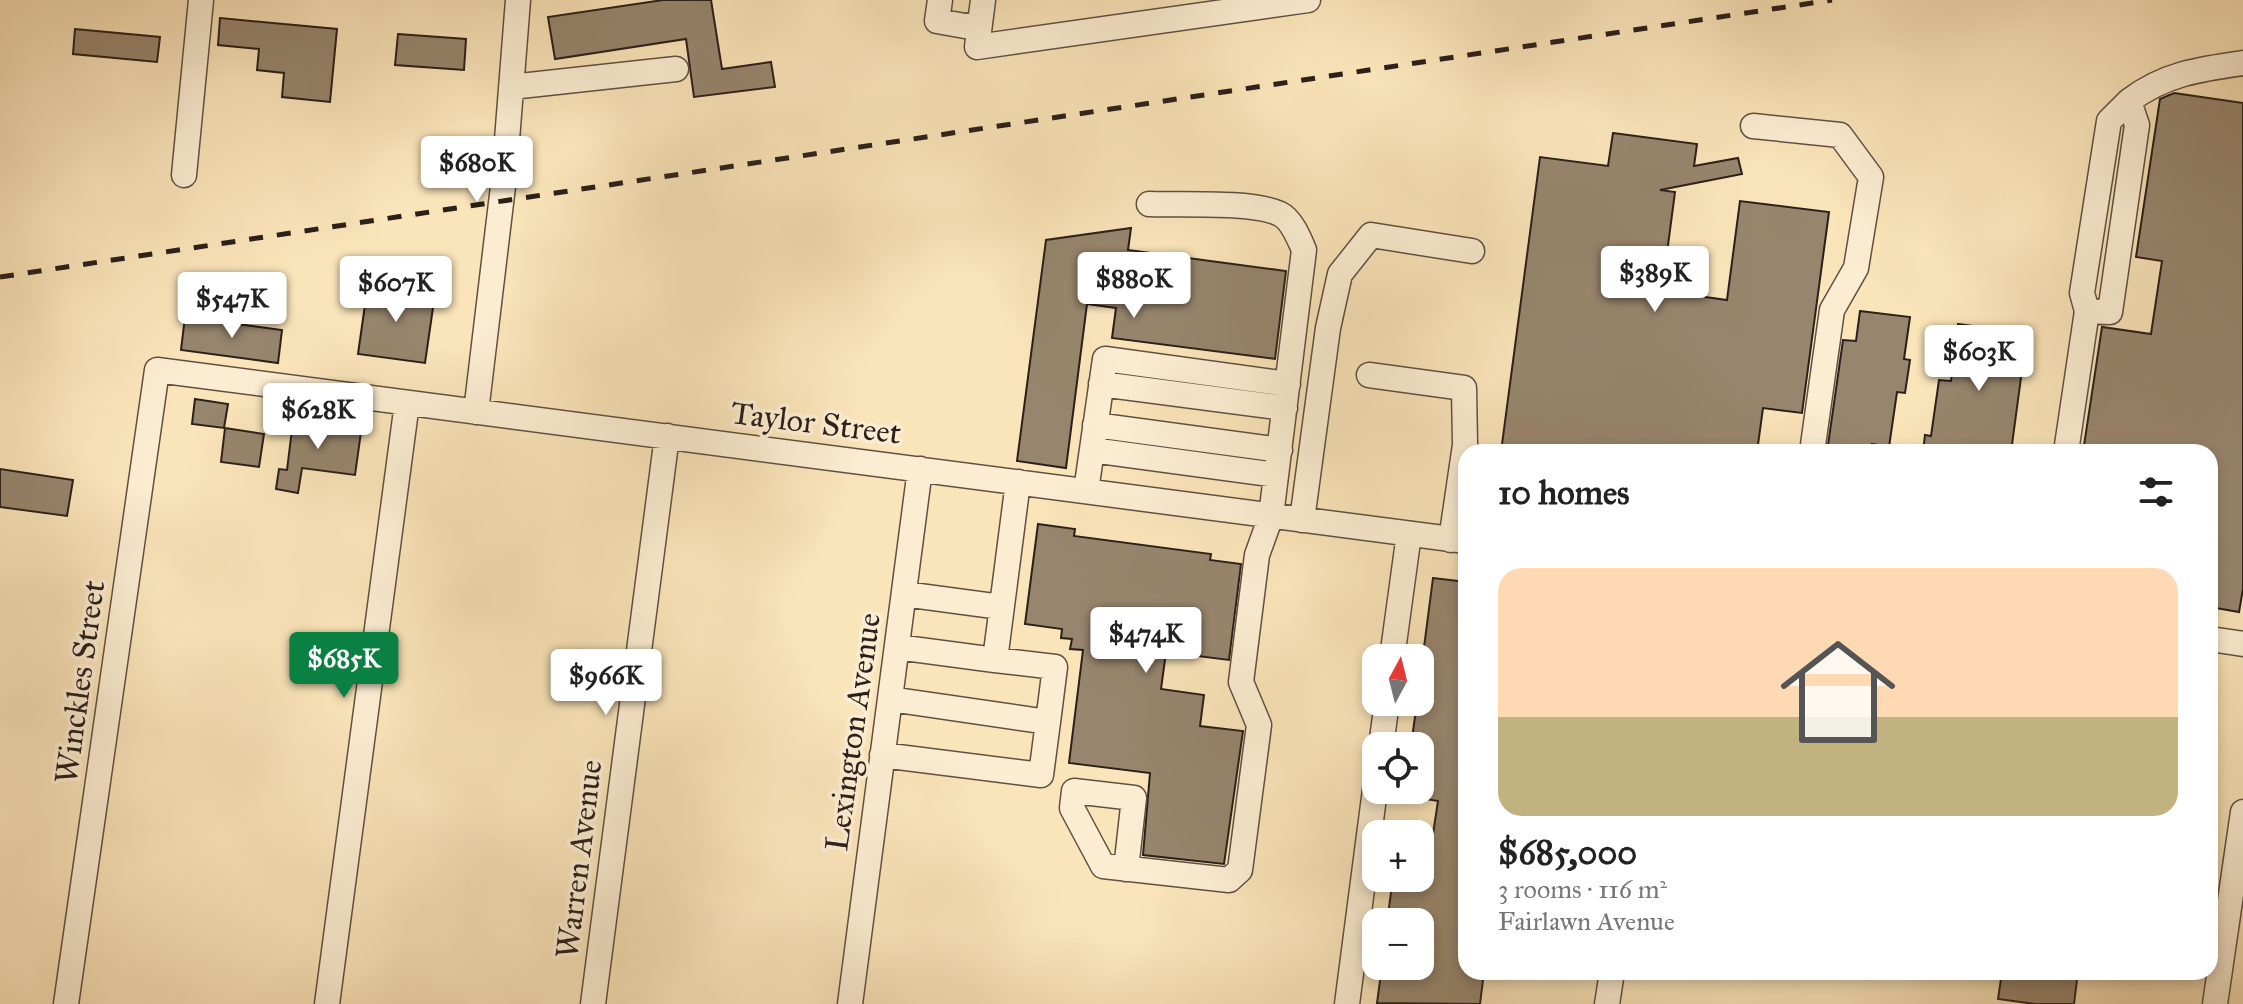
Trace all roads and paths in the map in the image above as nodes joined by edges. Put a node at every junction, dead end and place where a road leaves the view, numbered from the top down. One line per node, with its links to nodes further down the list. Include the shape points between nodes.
1 (201, 0): 11 (street)
2 (518, 0): 9 (street)
3 (940, 0): 6 (street, via 937,21)
4 (1308, 0): 5 (street)
5 (1234, 6): 6 (street)
6 (980, 24)
7 (2243, 63): 24 (street, via 2185,71 2151,84 2129,101 2137,125 2110,312 2087,311)
8 (676, 69): 9 (street)
9 (511, 87): 19 (street)
10 (1753, 126): 23 (street, via 1840,135 1871,177 1856,268 1832,310)
11 (184, 175)
12 (1149, 204): 17 (street, via 1256,208 1282,214 1297,234 1304,250)
13 (1472, 251): 32 (street, via 1371,235 1340,274)
14 (157, 370): 18 (street, Taylor Street); 51 (street, Winckles Street)
15 (1369, 375): 22 (street, via 1464,388)
16 (1101, 384): 17 (street); 17 (street, via 1105,359); 20 (street)
17 (1286, 396): 26 (street)
18 (407, 403): 19 (street, Taylor Street); 52 (street)
19 (476, 412): 21 (street, Taylor Street)
20 (1095, 425): 25 (street); 26 (street)
21 (667, 436): 27 (street, Taylor Street); 53 (street, Warren Avenue)
22 (1465, 444)
23 (1813, 444)
24 (2067, 444)
25 (1092, 450): 28 (street); 30 (street)
26 (1280, 450): 28 (street)
27 (920, 469): 29 (street, Taylor Street); 35 (street, Lexington Avenue)
28 (1276, 475): 31 (street)
29 (1018, 482): 30 (street, Taylor Street); 36 (street)
30 (1086, 491): 31 (street, Taylor Street)
31 (1271, 516): 32 (street, Taylor Street); 49 (street, via 1257,555 1241,682 1259,725 1240,870 1229,880)
32 (1302, 520): 33 (street, Taylor Street)
33 (1409, 534): 34 (street, Taylor Street); 38 (street)
34 (1458, 540)
35 (904, 594): 36 (street); 40 (street, Lexington Avenue)
36 (1001, 607): 41 (street)
37 (2218, 640): 39 (street)
38 (1394, 644)
39 (2243, 644)
40 (897, 647): 41 (street); 42 (street, Lexington Avenue)
41 (995, 660): 43 (street, via 1055,667)
42 (890, 699): 43 (street); 44 (street, Lexington Avenue)
43 (1048, 722): 45 (street)
44 (882, 755): 45 (street); 54 (street, Lexington Avenue)
45 (1041, 775): 46 (street)
46 (1074, 791): 49 (street, via 1072,808 1103,866); 49 (street, via 1134,798)
47 (1373, 804): 55 (street)
48 (2242, 825): 57 (street)
49 (1126, 869)
50 (1611, 980): 56 (street)
51 (66, 1004)
52 (327, 1004)
53 (593, 1004)
54 (850, 1004)
55 (1347, 1004)
56 (1607, 1004)
57 (2215, 1004)

